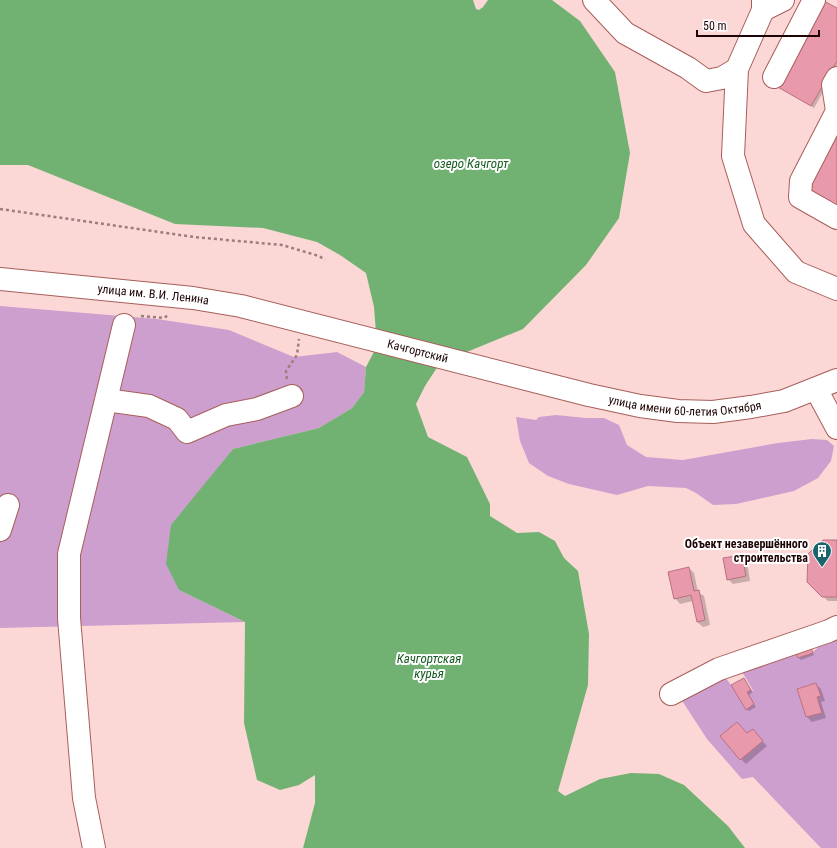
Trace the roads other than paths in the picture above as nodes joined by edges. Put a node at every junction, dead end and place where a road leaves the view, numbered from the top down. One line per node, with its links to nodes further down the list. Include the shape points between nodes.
1 (594, 0): 5 (main road, via 625,33 688,68 706,81 722,78)
2 (783, 0): 4 (main road)
3 (814, 0): 6 (main road)
4 (763, 5): 5 (main road)
5 (737, 69): 11 (main road, via 733,156 754,224 796,272)
6 (774, 77)
7 (837, 78): 8 (main road, via 833,85)
8 (837, 111): 9 (main road, via 801,181 800,197)
9 (837, 218)
10 (0, 279): 13 (main road, улица им. В.И. Ленина, via 193,298 241,306)
11 (837, 289)
12 (124, 325): 18 (main road)
13 (302, 327): 14 (main road, Качгортский)
14 (531, 380): 16 (main road, улица имени 60-летия Октября, via 640,406 678,411 713,412 751,408 784,401)
15 (837, 380): 16 (main road, улица имени 60-летия Октября)
16 (816, 389): 19 (main road)
17 (292, 396): 18 (main road, via 257,409 226,415 188,432 177,419 149,406)
18 (106, 400): 24 (main road, via 69,554 69,618 84,798)
19 (837, 428)
20 (0, 507): 21 (main road, via 8,505)
21 (0, 530)
22 (837, 627): 23 (main road, via 719,670)
23 (671, 694)
24 (94, 848)

